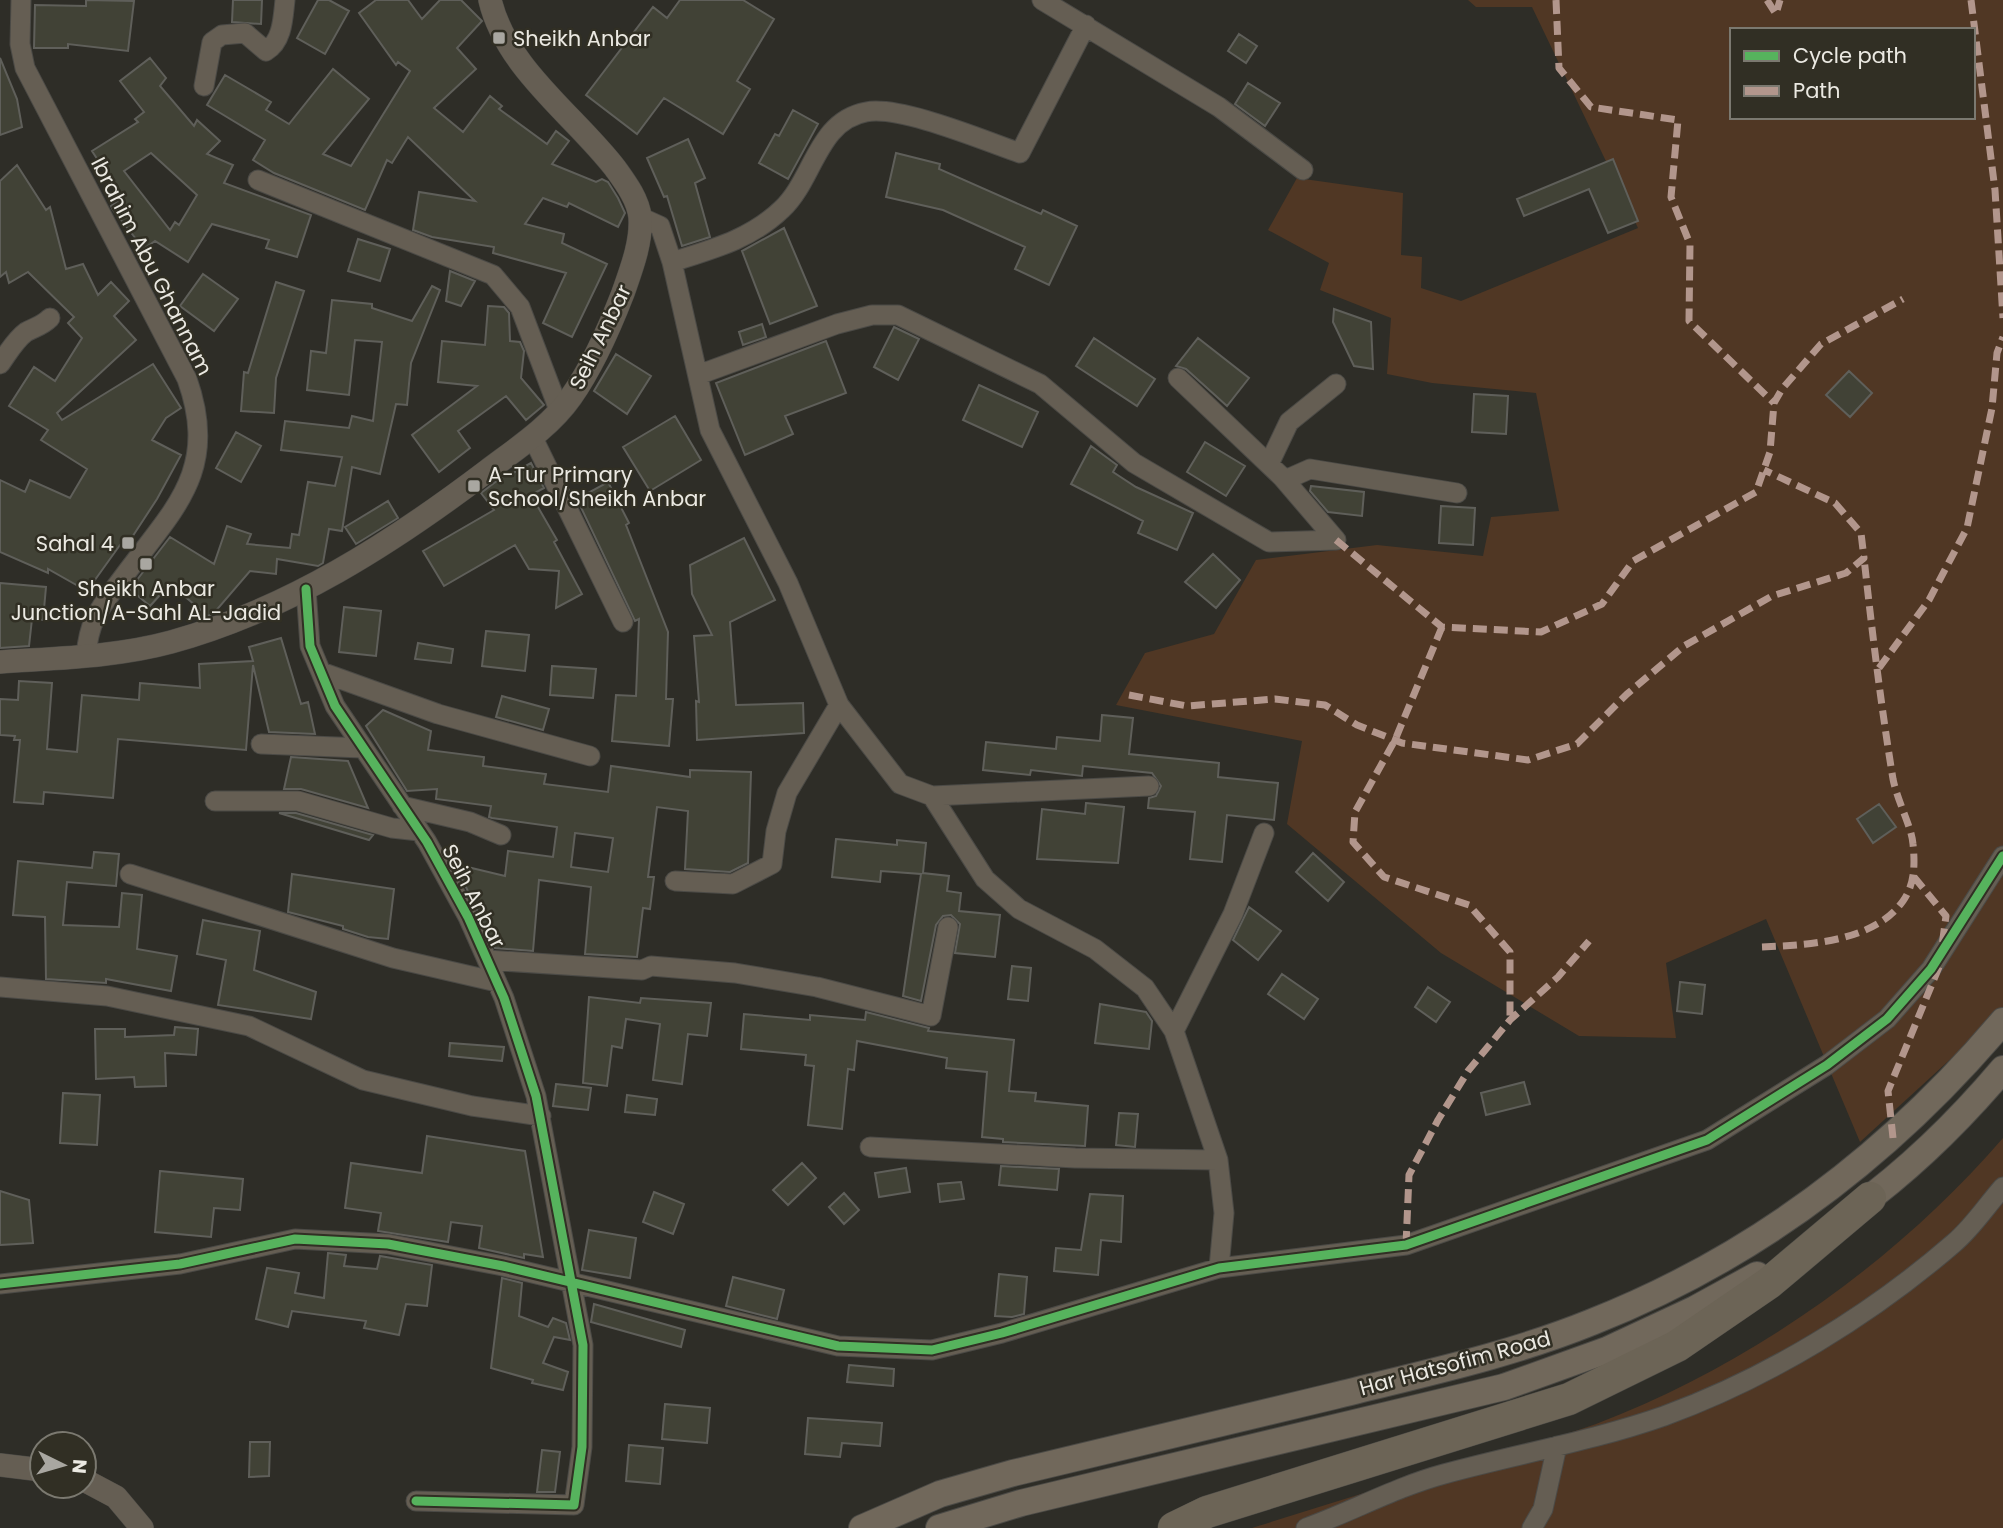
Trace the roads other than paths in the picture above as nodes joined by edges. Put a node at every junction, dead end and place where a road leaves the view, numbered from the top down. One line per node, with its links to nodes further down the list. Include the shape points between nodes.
1 (21, 0): 23 (street, Ibrahim Abu Ghannam, via 19,30 25,68 187,379 200,426 191,481 93,618)
2 (285, 0): 6 (street, via 281,26 267,51 245,33 222,35 212,42)
3 (490, 0): 9 (street, via 513,51 598,147 633,195)
4 (1042, 0): 5 (street)
5 (1086, 25): 7 (street, via 1219,107); 10 (street, via 1020,153 911,116 868,111 836,124 784,208 753,233)
6 (204, 86)
7 (1303, 170)
8 (257, 180): 16 (street, via 494,275 520,307)
9 (640, 217): 10 (street, via 660,226); 16 (street, Seih Anbar, via 638,242 613,320 585,374)
10 (673, 262): 13 (street)
11 (50, 318): 12 (street, via 17,340)
12 (0, 363)
13 (698, 374): 19 (street, via 837,324 898,314 1040,384 1134,463 1269,542 1336,540); 26 (street, via 710,430 788,583)
14 (1178, 378): 18 (street)
15 (1336, 384): 18 (street, via 1289,422)
16 (559, 410): 17 (street, Seih Anbar)
17 (532, 436): 21 (street, Seih Anbar, via 434,511); 22 (street)
18 (1269, 464): 19 (street)
19 (1285, 481): 20 (street, via 1310,469)
20 (1457, 493)
21 (306, 589): 23 (street, Seih Anbar, via 267,609 170,642); 25 (street, Seih Anbar, via 310,646)
22 (623, 622)
23 (86, 656): 24 (street, Seih Anbar)
24 (0, 662)
25 (321, 672): 28 (street, Seih Anbar, via 335,706); 29 (street, via 438,714)
26 (839, 705): 31 (street, via 900,784); 39 (street, via 787,793 772,864 733,884)
27 (261, 744): 28 (street)
28 (362, 748): 33 (street, Seih Anbar)
29 (590, 756)
30 (1149, 786): 31 (street)
31 (932, 796): 45 (street, via 985,879 1019,909 1095,949 1145,988)
32 (215, 801): 34 (street, via 298,801 392,828)
33 (402, 806): 34 (street, Seih Anbar); 36 (street, via 470,822)
34 (419, 831): 41 (street, Seih Anbar)
35 (1264, 833): 45 (street, via 1233,914)
36 (501, 835)
37 (2003, 856): 52 (street, via 1931,969 1887,1019 1827,1065 1707,1140 1406,1245)
38 (130, 874): 42 (street, via 393,958)
39 (675, 881)
40 (948, 927): 41 (street, via 931,1016 817,987 735,973)
41 (487, 960): 42 (street, Seih Anbar)
42 (497, 982): 47 (street, Seih Anbar)
43 (0, 987): 47 (street, via 107,996 249,1026 363,1080 472,1107)
44 (2003, 1021): 64 (main road, Har Hatsofim Road, via 1948,1085 1885,1145 1787,1221 1717,1262 1595,1321 1495,1357 1013,1473 940,1494)
45 (1174, 1031): 49 (street)
46 (2003, 1069): 51 (main road, Har Hatsofim Road, via 1970,1107)
47 (541, 1116): 53 (street, Seih Anbar)
48 (870, 1147): 49 (street)
49 (1218, 1160): 52 (street, via 1224,1213)
50 (2003, 1187): 55 (street, via 1956,1242 1808,1346 1716,1395 1663,1416)
51 (1870, 1198): 65 (main road, Har Hatsofim Road, via 1804,1247 1732,1290 1564,1366 1504,1387 1021,1503); 66 (highway, via 1769,1283 1677,1346 1569,1399 1207,1512)
52 (1219, 1268): 53 (street, via 932,1350 838,1346)
53 (573, 1282): 54 (street, via 402,1246 295,1239 180,1264); 60 (street, Seih Anbar, via 583,1345 582,1447 574,1505)
54 (0, 1284)
55 (1557, 1446): 61 (street, via 1442,1474 1385,1494); 67 (street, via 1543,1509)
56 (0, 1465): 57 (street)
57 (28, 1468)
58 (98, 1488): 63 (street, via 116,1497)
59 (98, 1492): 62 (street)
60 (416, 1501)
61 (1318, 1526)
62 (129, 1528)
63 (142, 1528)
64 (862, 1528)
65 (939, 1528)
66 (1174, 1528)
67 (1532, 1528)

